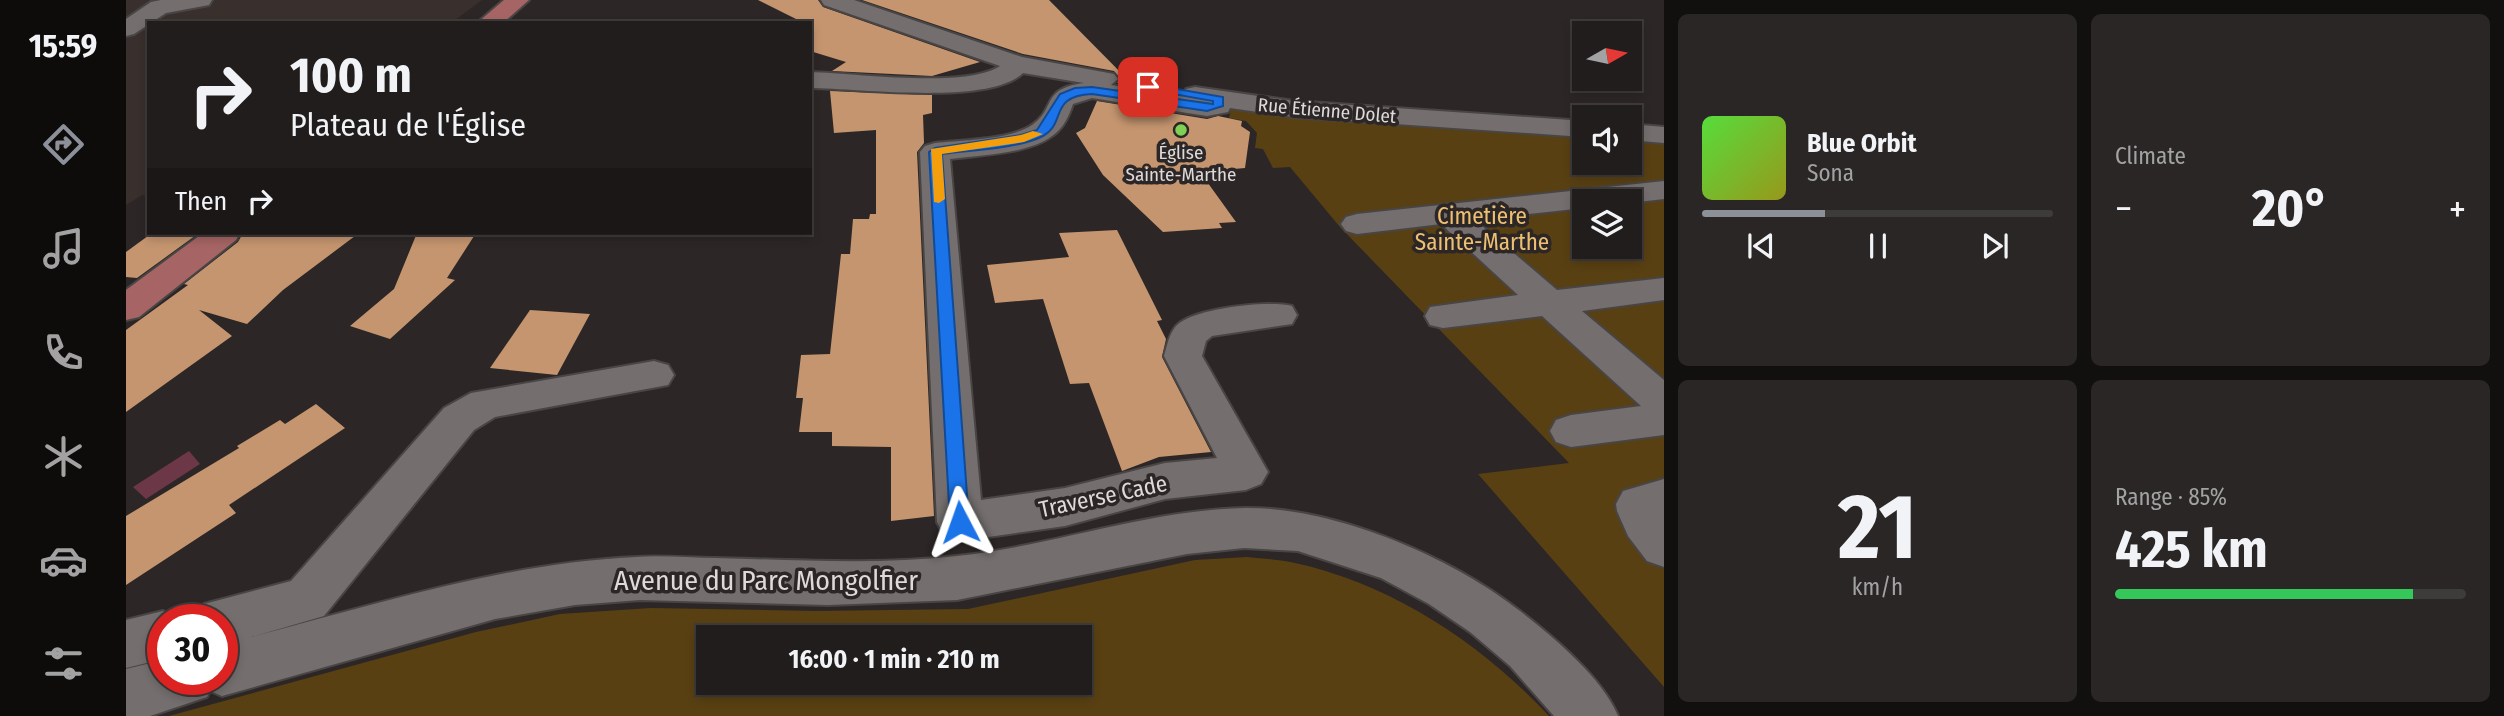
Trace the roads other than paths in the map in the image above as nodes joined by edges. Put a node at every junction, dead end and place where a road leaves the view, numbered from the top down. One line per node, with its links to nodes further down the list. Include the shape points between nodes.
1 (201, 0): 5 (street, via 159,7)
2 (518, 0): 4 (main road)
3 (832, 0): 6 (street, Rue Étienne Dolet, via 918,21)
4 (491, 21)
5 (126, 29)
6 (1017, 64): 7 (street, via 986,81); 8 (street, Rue Étienne Dolet)
7 (812, 80)
8 (1220, 99): 9 (street, Rue Étienne Dolet, via 1294,109); 19 (street, Traverse Cade, via 1218,106 1207,108 1092,90 1075,92 1064,97 1042,132 1024,139 935,152 960,522 1065,508 1165,481 1245,472 1183,356 1189,335 1202,325)
9 (1572, 128)
10 (1642, 133): 11 (street)
11 (1664, 135)
12 (1664, 190): 13 (street)
13 (1449, 215): 14 (street); 17 (street)
14 (1357, 224)
15 (221, 235): 18 (main road)
16 (1664, 289): 17 (street)
17 (1550, 303): 20 (street); 22 (street)
18 (126, 308)
19 (1279, 315)
20 (1443, 316)
21 (654, 375): 27 (street, via 485,404 459,419 306,600)
22 (1664, 403)
23 (1664, 419): 24 (street)
24 (1571, 431)
25 (1664, 498): 26 (street, via 1639,504 1639,515)
26 (1664, 547)
27 (238, 617)
28 (147, 639): 29 (street)
29 (126, 644)
30 (238, 666): 33 (street, Avenue du Parc Mongolfier, via 495,597 575,583 640,578 828,583 957,578 1187,534 1244,528 1298,531 1395,561 1446,588 1528,649)
31 (147, 690): 32 (street)
32 (126, 696)
33 (1591, 716)

